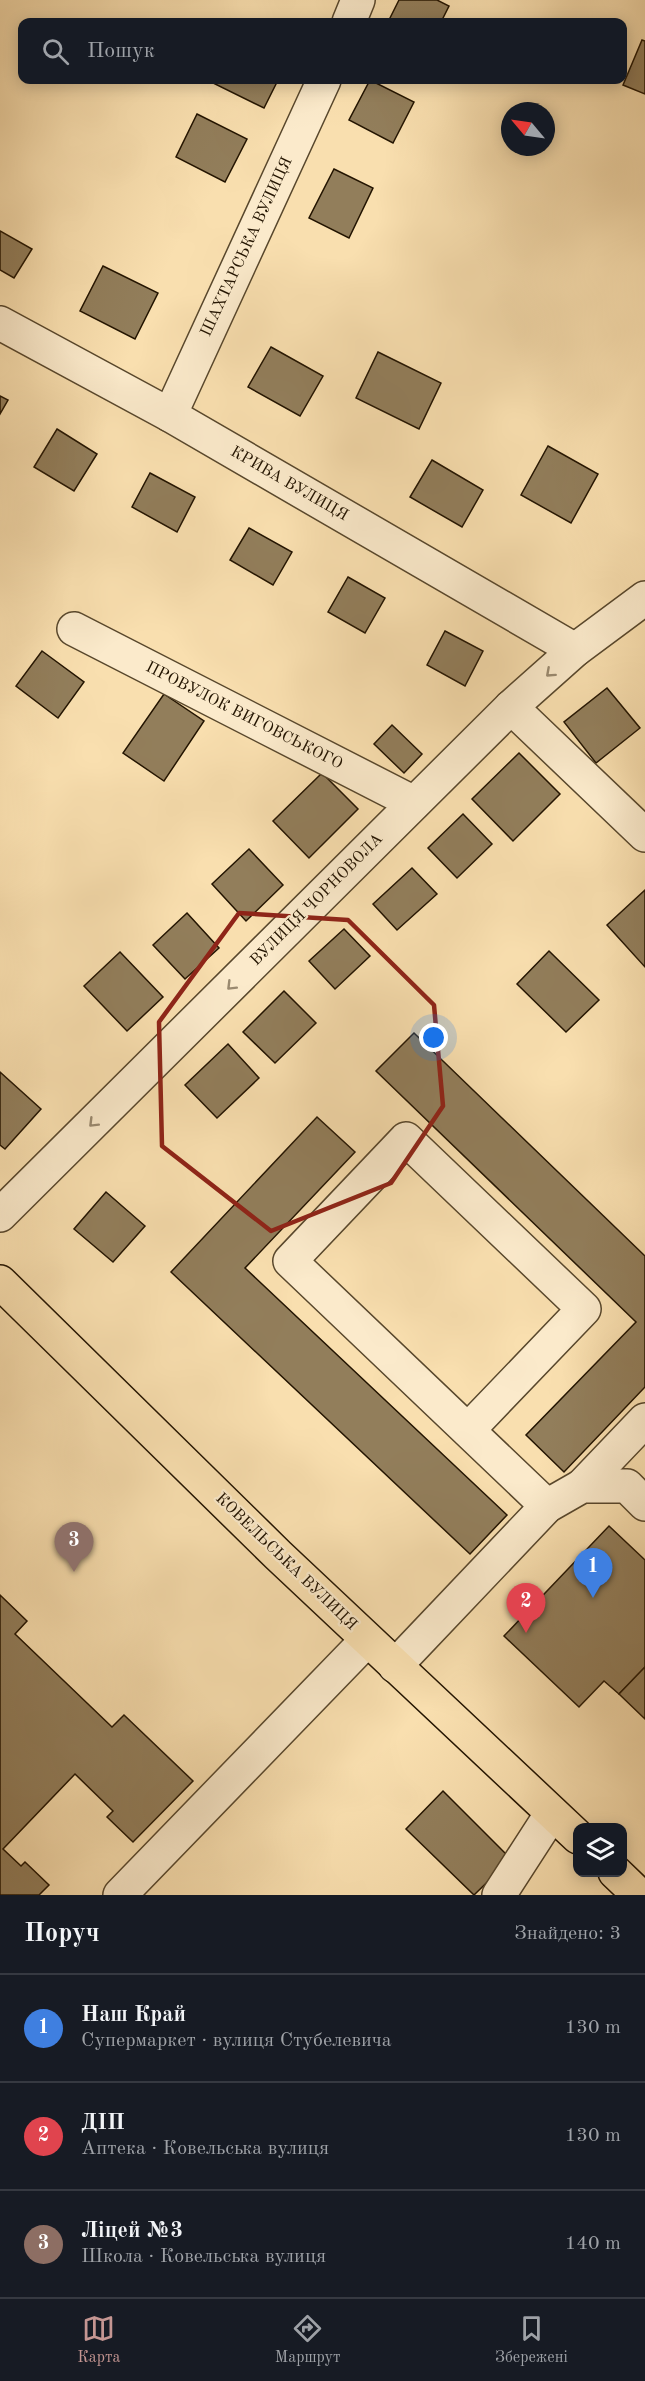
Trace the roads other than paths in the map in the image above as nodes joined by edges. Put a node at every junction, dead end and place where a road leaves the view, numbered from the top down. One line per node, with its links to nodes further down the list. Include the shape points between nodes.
1 (358, 0): 2 (street)
2 (351, 18)
3 (322, 84): 5 (street, ШАХТАРСЬКА ВУЛИЦЯ)
4 (0, 323): 5 (street, КРИВА ВУЛИЦЯ)
5 (170, 415): 8 (street, КРИВА ВУЛИЦЯ)
6 (645, 598): 8 (street, ВУЛИЦЯ ЧОРНОВОЛА)
7 (74, 629): 10 (street, ПРОВУЛОК ВИГОВСЬКОГО)
8 (575, 650): 9 (street, ВУЛИЦЯ ЧОРНОВОЛА, one-way to 9)
9 (511, 707): 10 (street, ВУЛИЦЯ ЧОРНОВОЛА); 11 (street)
10 (414, 803): 12 (street, ВУЛИЦЯ ЧОРНОВОЛА, one-way to 12)
11 (645, 835)
12 (0, 1215)
13 (0, 1282): 19 (main road, КОВЕЛЬСЬКА ВУЛИЦЯ)
14 (645, 1420): 16 (street)
15 (468, 1430): 15 (street, via 290,1261 406,1139 584,1309); 18 (street)
16 (582, 1486): 17 (street, via 627,1486); 18 (street)
17 (645, 1504)
18 (547, 1506): 20 (street)
19 (367, 1640): 20 (main road, КОВЕЛЬСЬКА ВУЛИЦЯ); 23 (street)
20 (395, 1666): 21 (main road, КОВЕЛЬСЬКА ВУЛИЦЯ)
21 (552, 1813): 22 (main road, КОВЕЛЬСЬКА ВУЛИЦЯ); 24 (street)
22 (573, 1832)
23 (120, 1895)
24 (499, 1895)

